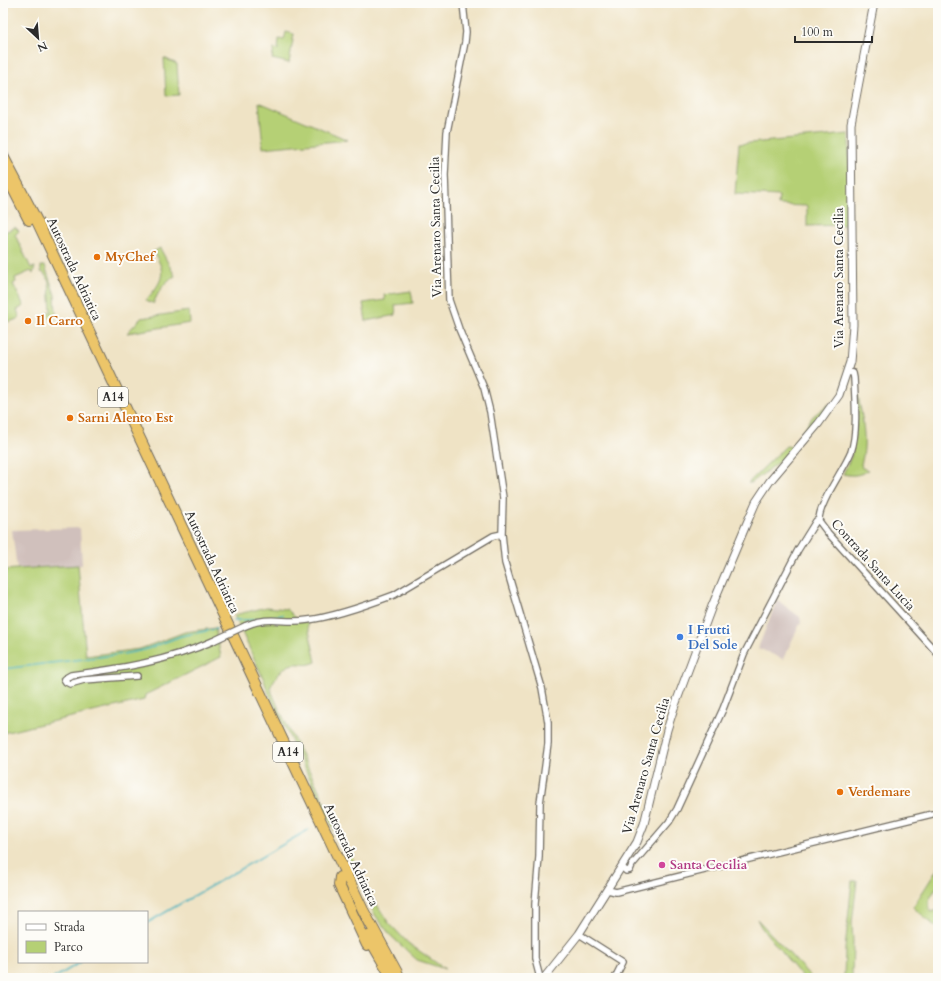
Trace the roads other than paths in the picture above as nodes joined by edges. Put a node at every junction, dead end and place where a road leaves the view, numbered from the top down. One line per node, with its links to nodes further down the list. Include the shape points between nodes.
1 (463, 3): 7 (street, Via Arenaro Santa Cecilia, via 465,42 447,132 445,175 449,300 484,388 490,412 503,498)
2 (874, 3): 5 (street, Via Arenaro Santa Cecilia, via 851,124 853,325 852,355)
3 (3, 156): 17 (highway, Autostrada Adriatica / A14, via 40,227 369,924)
4 (3, 169): 12 (highway, Autostrada Adriatica / A14)
5 (848, 372): 6 (street, Contrada Santa Lucia, via 853,373 854,378 853,444); 11 (street, Via Arenaro Santa Cecilia, via 839,395 829,410 770,482 751,513 712,606 674,708 642,832)
6 (819, 519): 8 (street, Contrada Santa Lucia, via 828,533); 11 (street, via 798,550 744,654 724,709 677,809 630,870 626,871)
7 (502, 534): 9 (street, bridge, via 493,536 400,591 378,601 310,620 273,619 245,626 179,654 132,666 70,675 64,679 70,684 84,680); 18 (street, Via Arenaro Santa Cecilia, via 505,563 542,688 548,722 548,744 540,804 535,904 535,959)
8 (938, 654)
9 (137, 676)
10 (932, 814): 13 (street, via 616,892)
11 (622, 867): 13 (street, Via Arenaro Santa Cecilia)
12 (340, 878): 15 (highway, via 339,885 345,899 369,951); 16 (highway, Autostrada Adriatica / A14)
13 (608, 890): 14 (street, Via Arenaro Santa Cecilia)
14 (579, 934): 19 (street, Via Arenaro Santa Cecilia); 20 (street, via 623,962)
15 (385, 978)
16 (392, 978)
17 (400, 978)
18 (540, 978)
19 (544, 978)
20 (615, 978)

